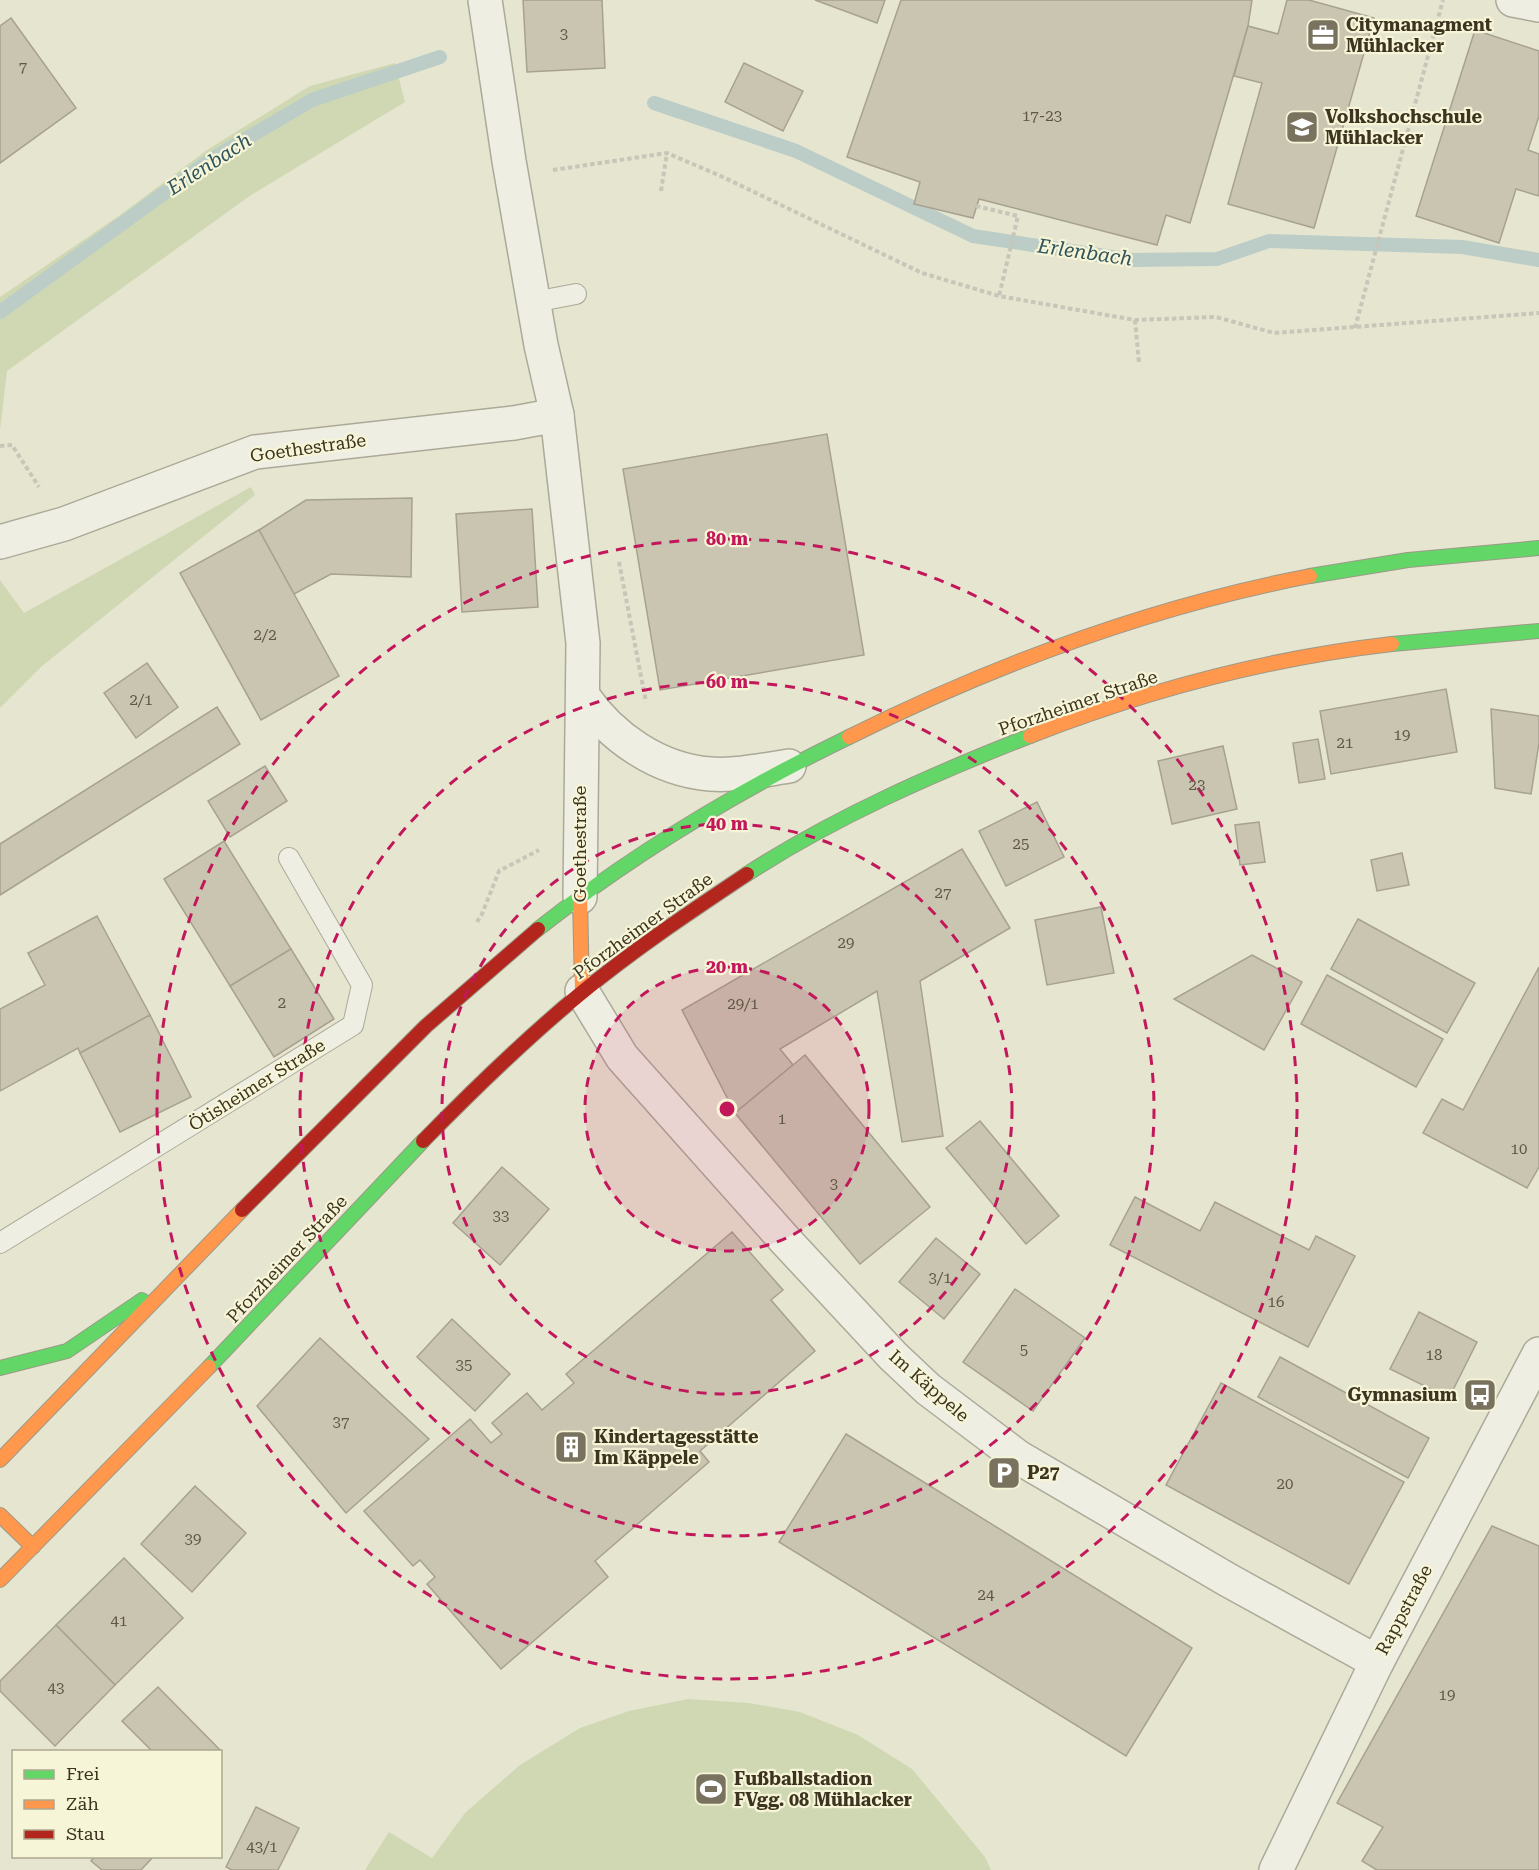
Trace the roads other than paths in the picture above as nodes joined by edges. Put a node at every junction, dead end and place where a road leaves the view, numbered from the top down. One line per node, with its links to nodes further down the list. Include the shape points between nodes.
1 (485, 0): 5 (street, Goethestraße)
2 (1513, 0): 3 (street)
3 (1539, 5)
4 (576, 294): 5 (lane)
5 (534, 302): 6 (street, Goethestraße)
6 (557, 415): 7 (street, Goethestraße, via 255,452 64,524); 10 (street, Goethestraße, via 583,643)
7 (0, 542)
8 (1539, 548): 11 (main road, via 1411,560 1194,602 988,673)
9 (1539, 631): 14 (main road, Pforzheimer Straße, via 1382,645 1272,665 1134,700 1028,735 808,836 678,918)
10 (583, 696): 11 (street, via 599,720 621,738 666,763 710,774); 13 (street, Goethestraße)
11 (789, 766): 13 (main road, via 673,835)
12 (289, 858): 15 (lane, Ötisheimer Straße, via 362,985 353,1025)
13 (580, 897): 14 (main road, Goethestraße); 16 (main road, via 492,966 418,1034)
14 (582, 992): 21 (main road, Pforzheimer Straße, via 459,1102); 23 (street, Im Käppele, via 622,1057 785,1240 928,1389 1027,1462)
15 (0, 1243)
16 (185, 1268): 18 (main road, via 67,1351); 19 (main road)
17 (1539, 1354): 23 (street, Rappstraße)
18 (0, 1368)
19 (0, 1460)
20 (0, 1515): 21 (main road)
21 (33, 1547): 22 (main road, Pforzheimer Straße)
22 (0, 1580)
23 (1377, 1662): 24 (street, Rappstraße)
24 (1276, 1870)

